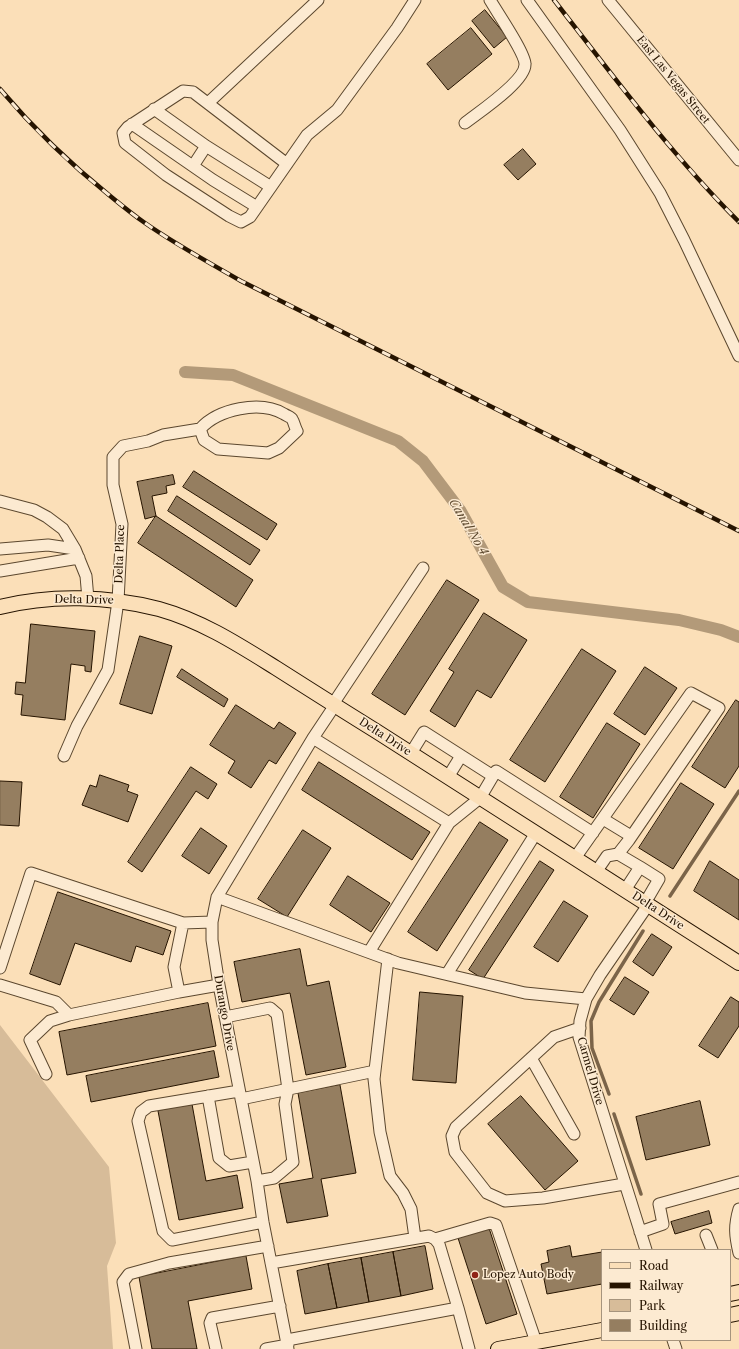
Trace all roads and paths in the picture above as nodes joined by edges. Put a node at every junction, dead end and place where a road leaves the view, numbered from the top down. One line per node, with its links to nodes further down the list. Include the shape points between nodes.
1 (318, 0): 6 (street)
2 (415, 0): 12 (street, via 337,110 307,136)
3 (490, 0): 8 (street, via 526,64 522,76 508,90)
4 (527, 0): 16 (street, via 620,130 660,193)
5 (608, 0): 11 (street, East Las Vegas Street)
6 (208, 103): 7 (street, via 193,92 183,91); 12 (street)
7 (154, 109): 9 (street); 10 (street)
8 (466, 123)
9 (132, 124): 13 (street); 15 (street, via 123,133 125,143 172,179 241,222 250,217)
10 (206, 146): 13 (street); 14 (street)
11 (739, 160)
12 (288, 164): 14 (street)
13 (193, 166): 15 (street)
14 (271, 187): 15 (street)
15 (256, 207)
16 (739, 356)
17 (200, 430): 17 (street, via 207,422 231,411 258,407 277,410 292,419 297,431 279,448 268,453 218,449 204,440); 24 (street, Delta Place, via 163,435 123,446 113,457 113,485 122,524)
18 (0, 501): 20 (street, via 34,510 47,517 63,529)
19 (0, 549): 20 (street, via 48,545)
20 (77, 553): 22 (street); 23 (street, via 86,578)
21 (423, 568): 26 (street, Durango Drive)
22 (0, 571)
23 (88, 599): 24 (main road, Delta Drive); 25 (main road, Delta Drive, via 43,600)
24 (118, 601): 26 (main road, Delta Drive, via 160,610 225,637); 29 (street, Delta Place, via 108,670 77,726)
25 (0, 607)
26 (334, 704): 27 (street, Durango Drive); 28 (main road, Delta Drive)
27 (313, 738): 35 (street); 44 (street, Durango Drive)
28 (410, 753): 30 (street, via 424,732); 32 (main road, Delta Drive)
29 (64, 756)
30 (461, 756): 31 (street); 32 (street)
31 (493, 776): 33 (street); 37 (street, via 496,772)
32 (448, 777): 33 (main road, Delta Drive)
33 (480, 798): 35 (street); 36 (main road, Delta Drive)
34 (603, 819): 37 (street); 38 (street); 38 (street, via 691,693 719,708)
35 (449, 822): 48 (street)
36 (536, 833): 40 (main road, Delta Drive); 52 (street)
37 (593, 833): 40 (street)
38 (631, 836): 39 (street)
39 (618, 854): 41 (street); 42 (street, via 608,856)
40 (575, 858): 42 (main road, Delta Drive)
41 (640, 867): 43 (street); 45 (street, Carmel Drive, via 659,879)
42 (596, 872): 43 (main road, Delta Drive)
43 (625, 890): 45 (main road, Delta Drive)
44 (217, 897): 46 (street, Durango Drive); 48 (street)
45 (646, 904): 50 (main road, Delta Drive); 56 (street, Carmel Drive)
46 (212, 922): 47 (street); 54 (street, Durango Drive)
47 (183, 923): 51 (street, via 31,872); 55 (street, via 174,967)
48 (369, 952): 49 (street)
49 (388, 959): 52 (street); 61 (street)
50 (739, 963)
51 (0, 968)
52 (447, 974): 56 (street, via 525,993)
53 (0, 985): 57 (street, via 56,1002)
54 (219, 985): 55 (street); 58 (street, Durango Drive)
55 (179, 992): 57 (street)
56 (586, 999): 59 (street, Carmel Drive)
57 (69, 1015): 62 (street, via 50,1021 30,1040)
58 (225, 1017): 63 (street, via 270,1008 277,1014); 64 (street, Durango Drive)
59 (580, 1028): 60 (street, via 554,1037); 70 (street, Carmel Drive, via 579,1037)
60 (531, 1058): 66 (street); 70 (street, via 456,1126 452,1136 455,1152 487,1193 505,1201 543,1198)
61 (375, 1071): 63 (street); 76 (street, via 380,1132 390,1176 411,1209)
62 (46, 1074)
63 (288, 1089): 64 (street); 68 (street, via 285,1104 293,1162 274,1178)
64 (240, 1095): 65 (street); 67 (street, Durango Drive)
65 (208, 1096): 67 (street, via 218,1158 229,1166); 72 (street, via 149,1106 142,1112 138,1121 163,1231 172,1240)
66 (574, 1134)
67 (253, 1162): 68 (street, Durango Drive)
68 (257, 1181): 72 (street, Durango Drive)
69 (739, 1182): 74 (street, via 659,1204 663,1224)
70 (624, 1184): 74 (street, Carmel Drive)
71 (739, 1209): 73 (street)
72 (263, 1222): 78 (street, Durango Drive)
73 (737, 1226): 81 (street)
74 (640, 1232): 79 (street, Carmel Drive)
75 (706, 1235): 80 (street)
76 (415, 1238): 77 (street, via 429,1236); 83 (street)
77 (435, 1239): 85 (street, via 440,1244); 88 (street, via 490,1223 496,1224)
78 (268, 1246): 83 (street, Durango Drive); 89 (street, via 169,1263 129,1274 123,1282)
79 (646, 1249)
80 (712, 1249)
81 (739, 1250): 82 (street)
82 (731, 1257)
83 (271, 1263): 84 (street, Durango Drive)
84 (280, 1306): 87 (street, Durango Drive); 90 (street, via 212,1318 210,1323)
85 (458, 1308): 87 (street); 92 (street)
86 (601, 1330): 88 (main road)
87 (288, 1345): 91 (street)
88 (529, 1345): 93 (main road)
89 (136, 1349)
90 (216, 1349)
91 (266, 1349)
92 (469, 1349)
93 (498, 1349)

